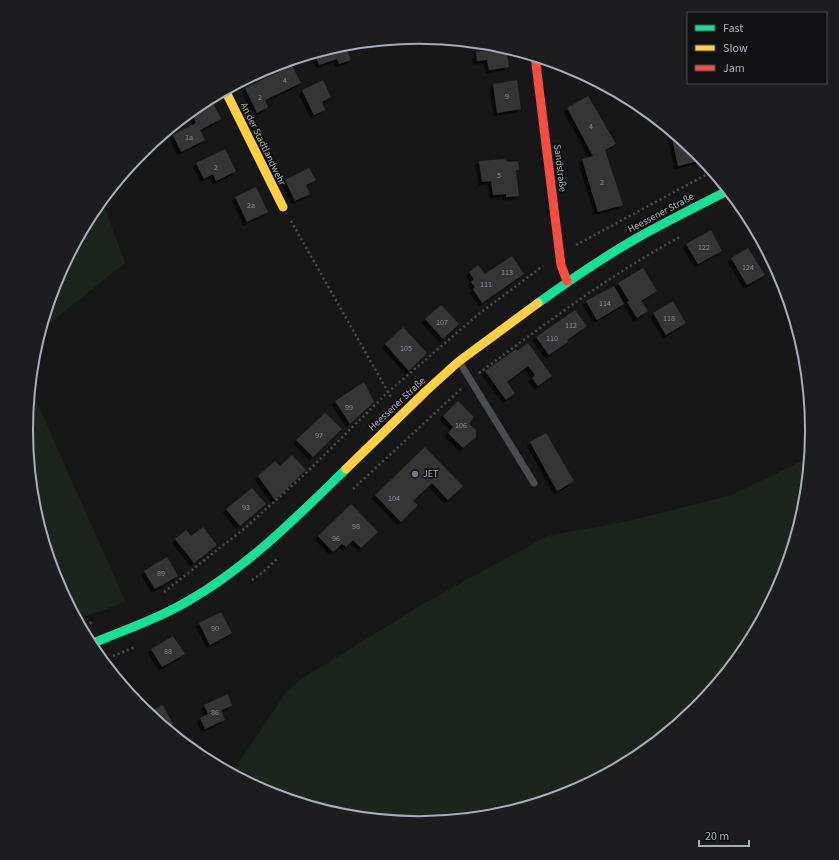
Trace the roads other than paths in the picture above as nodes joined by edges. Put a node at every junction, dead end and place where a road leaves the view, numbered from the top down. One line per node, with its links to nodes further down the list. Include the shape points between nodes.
1 (536, 62): 5 (main road, Sandstraße, via 561,266)
2 (226, 95): 4 (main road, An der Stadtlandwehr)
3 (724, 193): 5 (main road, Heessener Straße, via 629,243)
4 (283, 207)
5 (568, 281): 6 (main road, Heessener Straße)
6 (459, 361): 7 (lane); 8 (main road, Heessener Straße, via 289,523 246,559 206,589 148,621)
7 (534, 483)
8 (96, 642)

